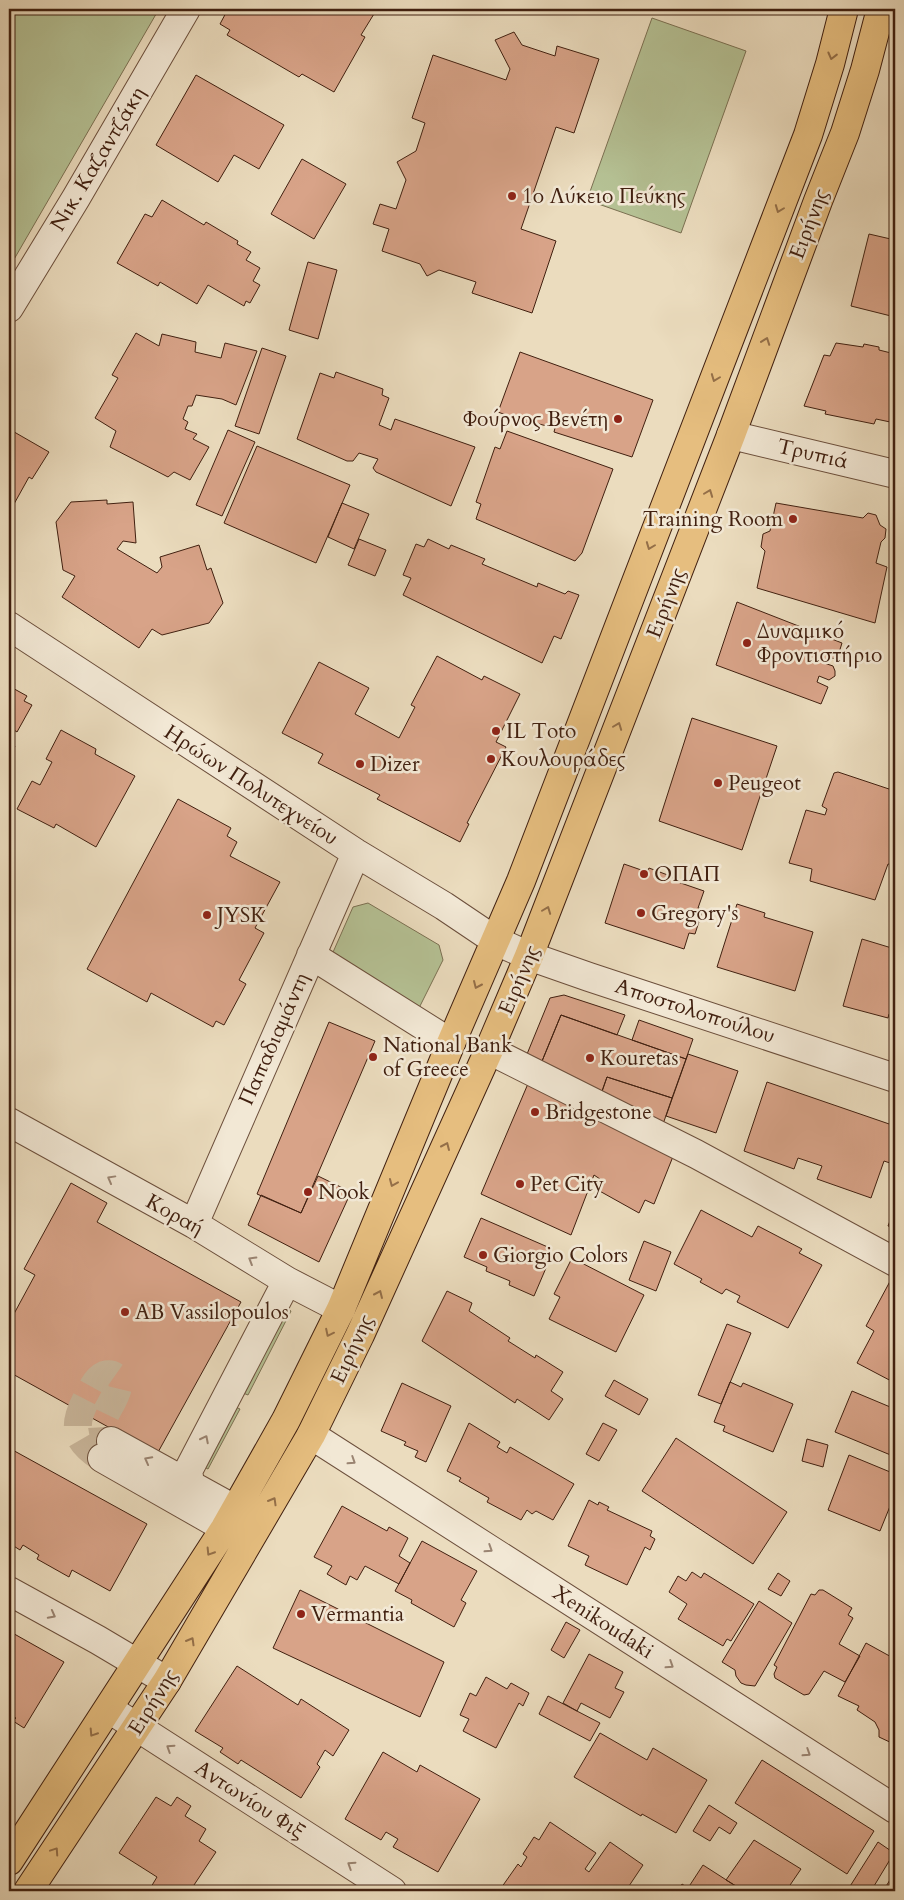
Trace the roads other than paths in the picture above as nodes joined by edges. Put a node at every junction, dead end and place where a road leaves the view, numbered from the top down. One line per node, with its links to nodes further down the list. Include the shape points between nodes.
1 (186, 9): 4 (street, Νικ. Καζαντζάκη)
2 (880, 9): 5 (main road, Ειρήνης, one-way to 2, via 844,133 865,70)
3 (838, 10): 9 (main road, Ειρήνης, one-way to 9, via 830,64 808,135)
4 (9, 308)
5 (732, 435): 6 (street, Τρυπιά); 11 (main road, Ειρήνης, one-way to 5)
6 (895, 474)
7 (9, 626): 8 (street, Ηρώων Πολυτεχνείου)
8 (356, 854): 9 (street, Ηρώων Πολυτεχνείου); 10 (street, Παπαδιαμάντη)
9 (496, 941): 11 (street, Αποστολοπούλου); 12 (main road, Ειρήνης, one-way to 12)
10 (311, 955): 12 (street); 16 (street, Παπαδιαμάντη)
11 (529, 956): 13 (main road, Ειρήνης); 14 (street, Αποστολοπούλου)
12 (451, 1043): 19 (main road, Ειρήνης, one-way to 19)
13 (490, 1050): 17 (street, via 696,1154); 20 (main road, Ειρήνης, one-way to 13)
14 (895, 1078)
15 (9, 1122): 16 (street, Κοραή, one-way to 15)
16 (194, 1224): 18 (street, Κοραή, one-way to 16)
17 (895, 1262)
18 (287, 1280): 19 (street, Κοραή); 21 (street, one-way to 18, via 188,1471)
19 (341, 1309): 22 (main road, Ειρήνης, one-way to 22, via 286,1420)
20 (311, 1435): 25 (main road, Ειρήνης, one-way to 20); 28 (street, Xenikoudaki, one-way to 28)
21 (190, 1483): 22 (street); 22 (street, one-way to 22, via 107,1449)
22 (231, 1519): 24 (main road, Ειρήνης, one-way to 24)
23 (9, 1592): 24 (street, one-way to 24)
24 (138, 1663): 25 (street); 26 (main road, Ειρήνης)
25 (167, 1681): 27 (main road, Ειρήνης)
26 (109, 1709): 27 (street, Αντωνίου Φιξ); 29 (main road, Ειρήνης, one-way to 29)
27 (138, 1727): 30 (main road, Ειρήνης, one-way to 27); 31 (street, Αντωνίου Φιξ, one-way to 27)
28 (895, 1809)
29 (9, 1861)
30 (28, 1891)
31 (392, 1891)

